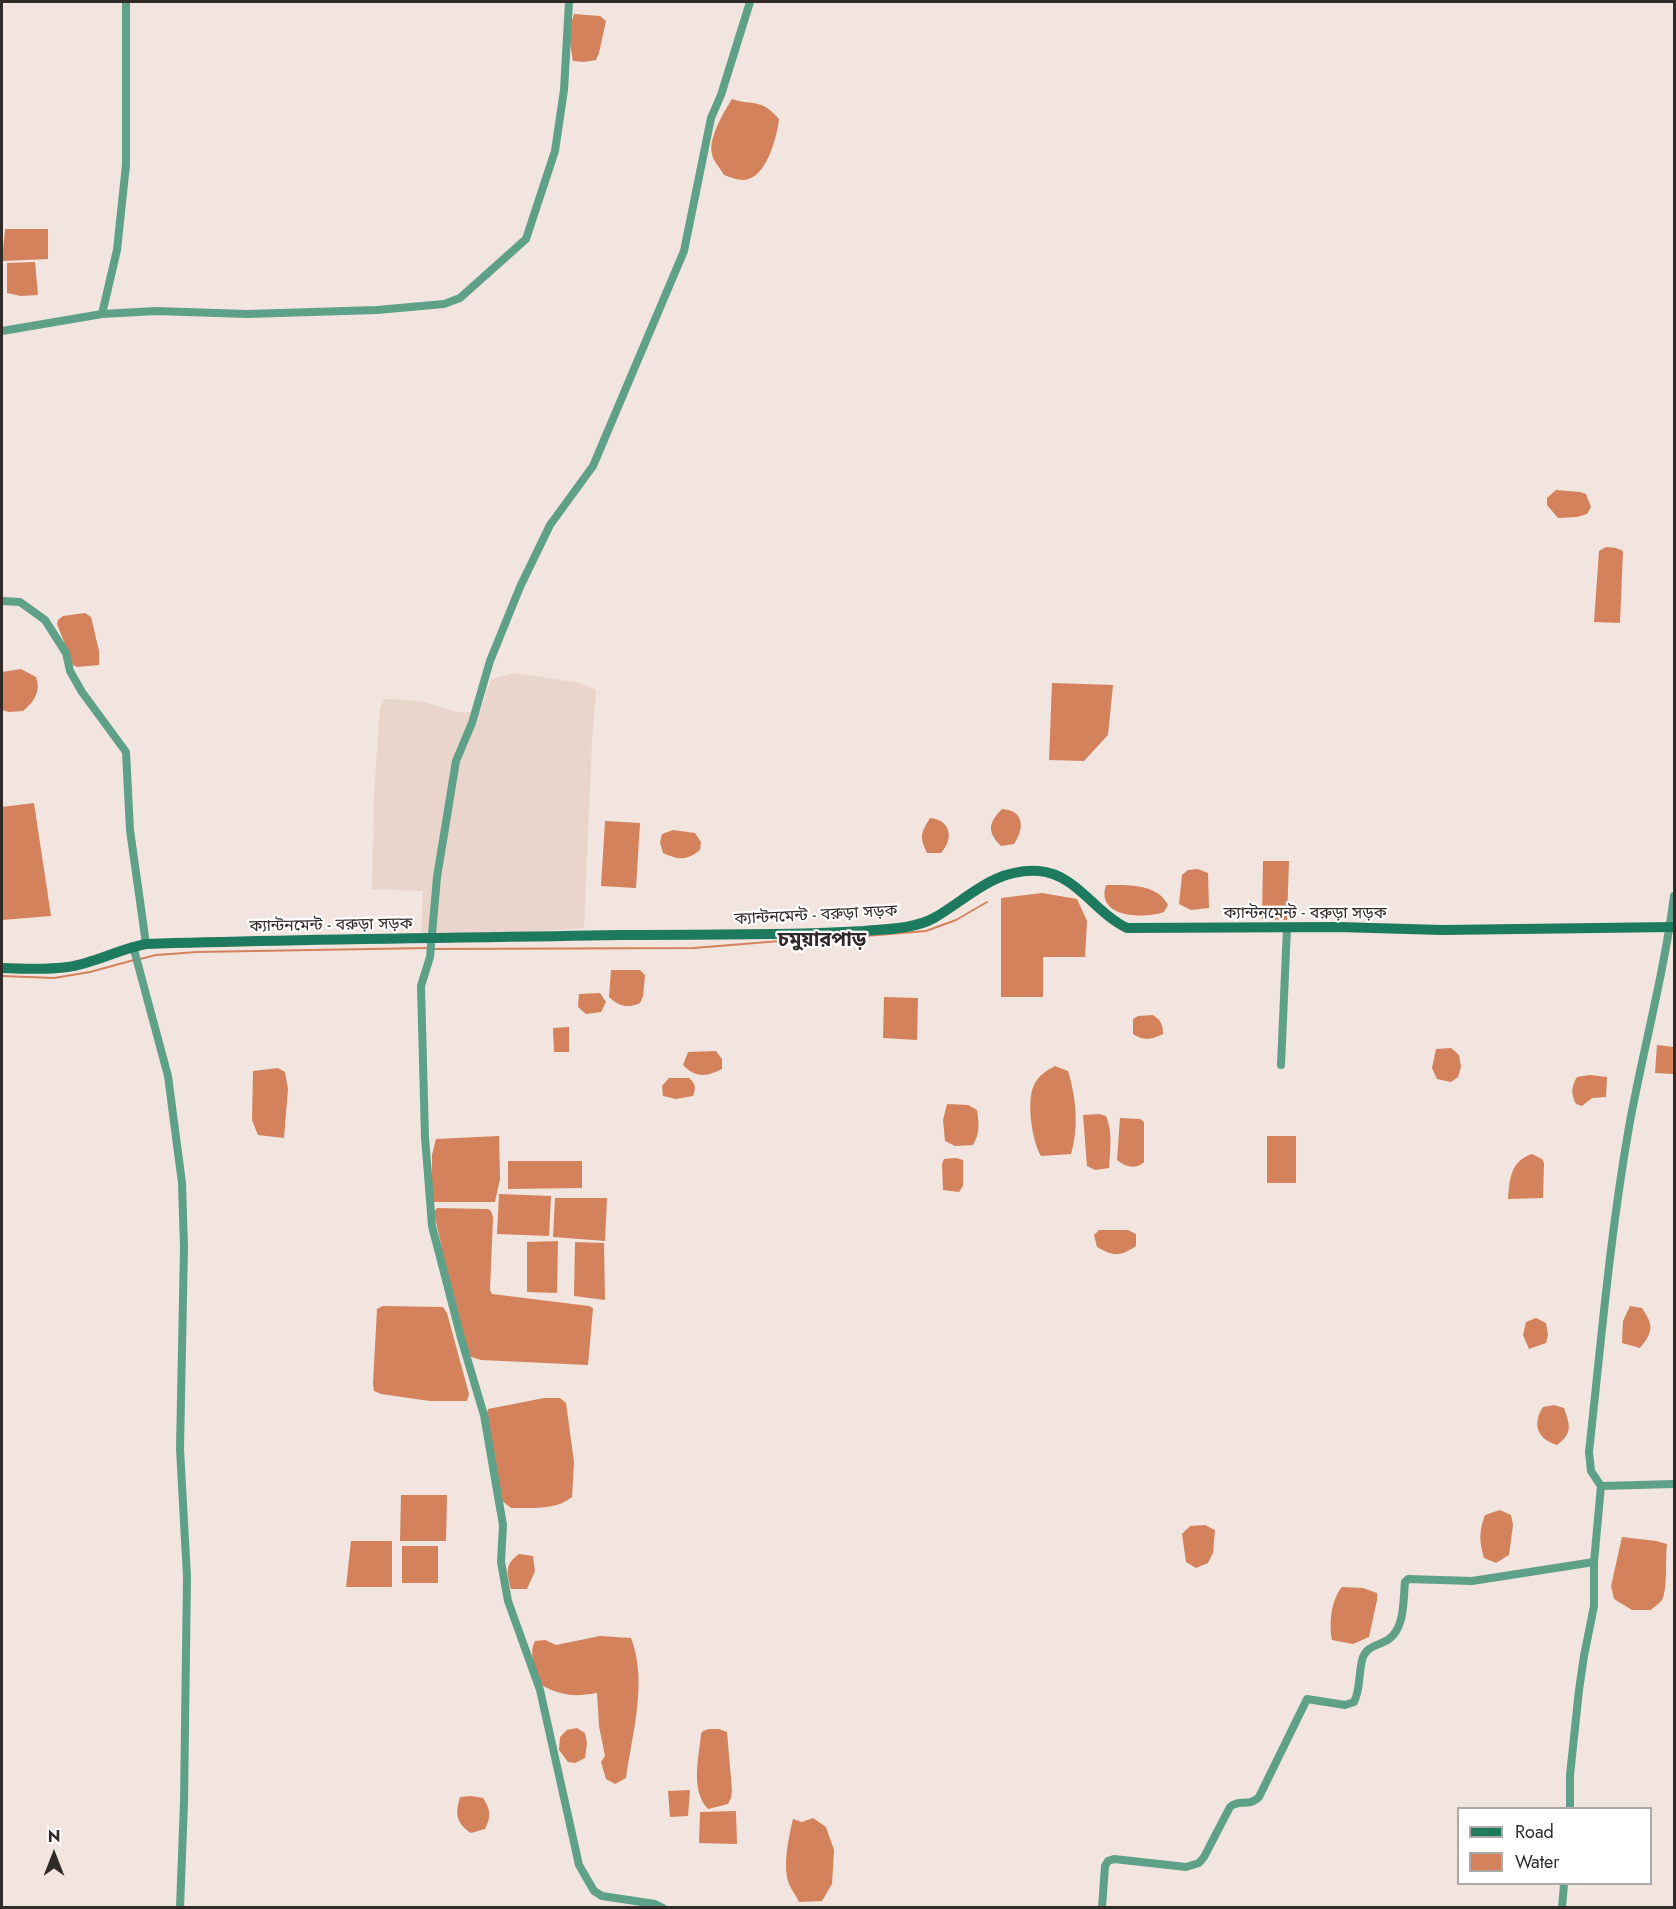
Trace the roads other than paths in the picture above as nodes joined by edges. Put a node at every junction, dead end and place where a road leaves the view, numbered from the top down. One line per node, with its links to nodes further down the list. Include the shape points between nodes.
1 (126, 2): 4 (street, via 125,175 117,250)
2 (569, 2): 4 (street, via 564,90 555,151 526,239 460,298 444,304 377,310)
3 (750, 2): 10 (street, via 711,118 684,250 592,466 550,525 520,587 456,761 437,877)
4 (102, 314): 5 (street)
5 (2, 331)
6 (2, 602): 11 (street, via 20,602 45,620 66,653 70,671 82,692 126,752 130,830)
7 (1674, 896): 8 (street)
8 (1672, 927): 9 (main road, ক্যান্টনমেন্ট - বরুড়া সড়ক); 16 (street, via 1629,1127 1614,1220 1589,1452 1591,1471)
9 (1287, 928): 10 (main road, ক্যান্টনমেন্ট - বরুড়া সড়ক, via 1127,928 1115,923 1067,880 1040,871 1004,874 913,926 756,935); 14 (street)
10 (432, 939): 11 (main road, ক্যান্টনমেন্ট - বরুড়া সড়ক); 21 (street, via 421,986 429,1204 484,1415 503,1525 501,1562 508,1600 540,1690 579,1865 594,1891 602,1896)
11 (146, 944): 12 (main road, ক্যান্টনমেন্ট - বরুড়া সড়ক)
12 (133, 946): 13 (main road, ক্যান্টনমেন্ট - বরুড়া সড়ক, via 69,967); 20 (street, via 168,1076 182,1183 180,1449 187,1589)
13 (2, 968)
14 (1281, 1065)
15 (1674, 1484): 16 (street)
16 (1601, 1486): 17 (street)
17 (1594, 1562): 18 (street, via 1594,1606 1579,1690); 22 (street, via 1472,1581 1408,1579 1402,1617 1389,1639 1367,1650 1354,1702 1346,1705 1304,1701 1259,1797 1230,1807 1199,1863 1185,1867 1108,1861)
18 (1570, 1807)
19 (1564, 1885): 23 (street)
20 (180, 1908)
21 (663, 1908)
22 (1102, 1908)
23 (1562, 1908)

